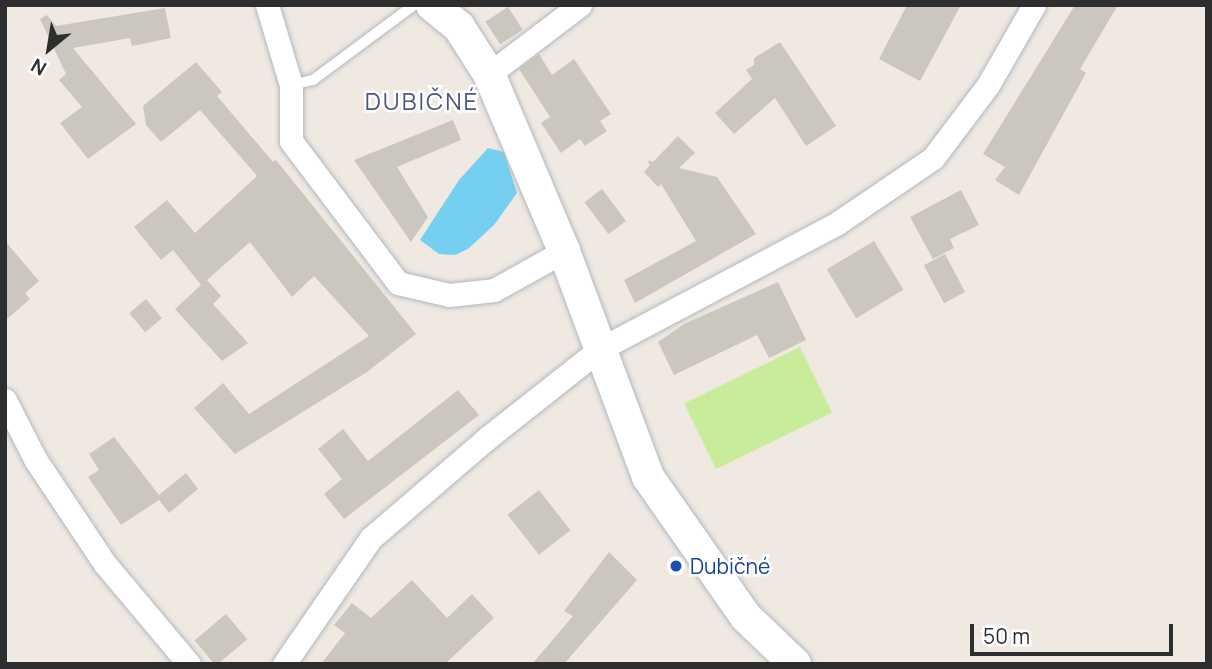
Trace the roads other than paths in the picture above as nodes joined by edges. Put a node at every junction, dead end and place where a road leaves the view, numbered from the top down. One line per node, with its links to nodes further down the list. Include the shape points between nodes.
1 (267, 5): 7 (street)
2 (414, 5): 7 (lane, via 313,80)
3 (432, 5): 6 (street, via 459,27)
4 (580, 5): 6 (street)
5 (1034, 5): 9 (street, via 988,85 933,158 836,225)
6 (489, 74): 8 (street)
7 (291, 85): 8 (street, via 290,141 398,284 449,295 494,290)
8 (564, 251): 9 (street)
9 (600, 349): 12 (street, via 372,538); 13 (street, via 648,477 746,617)
10 (5, 400): 11 (street, via 35,459 105,564)
11 (189, 664)
12 (284, 664)
13 (795, 664)

